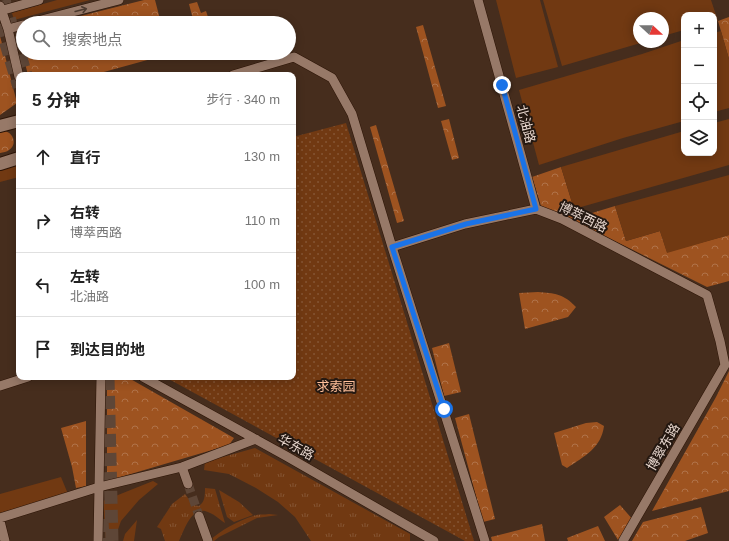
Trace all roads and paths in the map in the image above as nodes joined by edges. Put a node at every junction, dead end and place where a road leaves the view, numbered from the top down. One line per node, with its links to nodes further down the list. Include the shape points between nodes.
1 (39, 0): 4 (street)
2 (119, 0): 5 (street, one-way to 2)
3 (478, 0): 16 (street, 北油路)
4 (0, 9): 7 (street)
5 (57, 16)
6 (16, 26): 7 (street)
7 (8, 28): 10 (street)
8 (296, 59): 17 (street, via 332,78 352,114)
9 (287, 60): 11 (street)
10 (18, 72)
11 (244, 72)
12 (16, 122): 13 (street)
13 (0, 126)
14 (16, 159): 15 (street)
15 (0, 164)
16 (536, 209): 17 (street, via 466,224); 18 (street, 博萃西路, via 562,219 707,295)
17 (392, 247): 33 (street)
18 (725, 340): 34 (street, 博翠东路, via 725,365)
19 (19, 380): 22 (street)
20 (101, 380): 26 (street)
21 (148, 380): 23 (street, 华东路)
22 (0, 386)
23 (256, 439): 24 (street); 32 (street, 华东路)
24 (182, 467): 25 (street); 26 (street)
25 (188, 484)
26 (99, 487): 28 (street); 30 (street)
27 (199, 516): 31 (street)
28 (0, 520): 29 (street)
29 (5, 541)
30 (98, 541)
31 (208, 541)
32 (434, 541)
33 (485, 541)
34 (623, 541)

